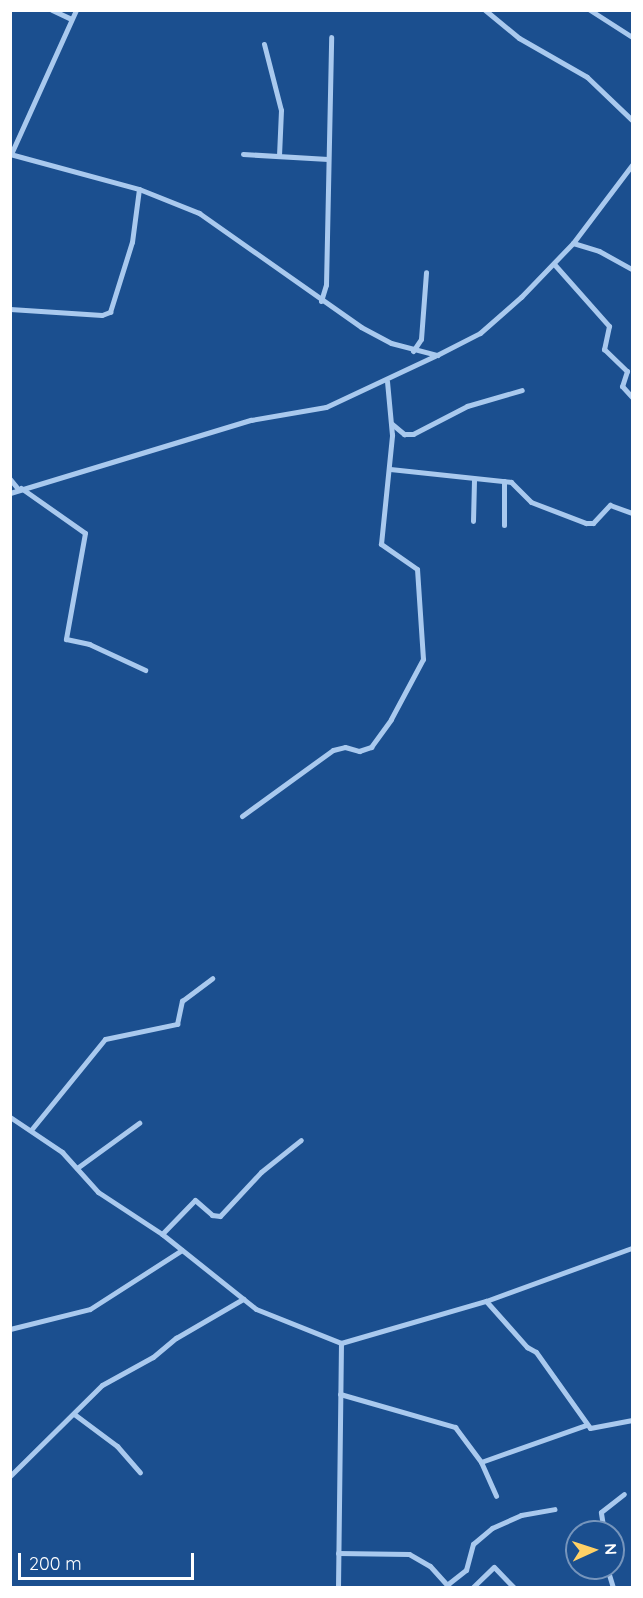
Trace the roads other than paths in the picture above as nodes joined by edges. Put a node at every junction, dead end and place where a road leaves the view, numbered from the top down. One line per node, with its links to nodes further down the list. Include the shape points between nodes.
1 (52, 10): 5 (street)
2 (76, 10): 5 (street)
3 (485, 10): 9 (street, via 519,38 594,82)
4 (590, 10): 7 (street)
5 (71, 19): 10 (street)
6 (331, 37): 13 (street)
7 (633, 37)
8 (264, 44): 12 (street, via 280,110)
9 (633, 120)
10 (11, 154): 15 (street)
11 (243, 154): 12 (street)
12 (279, 156): 13 (street)
13 (328, 159): 20 (street, via 326,285)
14 (633, 165): 16 (street)
15 (139, 189): 20 (street, via 199,213); 21 (street, via 132,242 110,312 102,315)
16 (573, 243): 17 (street); 18 (street)
17 (554, 264): 23 (street, via 480,333); 26 (street, via 609,326 604,349 627,371 622,386)
18 (633, 268)
19 (426, 272): 22 (street, via 421,339)
20 (321, 301): 22 (street, via 361,327)
21 (10, 309)
22 (413, 351): 23 (street)
23 (437, 355): 24 (street)
24 (387, 381): 27 (street); 32 (street, via 326,407 251,420)
25 (522, 390): 27 (street, via 467,406 413,434 404,434)
26 (633, 397)
27 (392, 424): 28 (street)
28 (390, 469): 30 (street); 38 (street, via 381,544 417,569 423,659 371,747 359,751 337,748)
29 (10, 479): 32 (street)
30 (474, 480): 31 (street); 35 (street)
31 (504, 481): 34 (street, via 513,483 531,502 586,523 593,523 607,505); 36 (street)
32 (20, 488): 33 (street); 37 (street, via 85,533 66,639 89,644)
33 (10, 493)
34 (633, 513)
35 (473, 521)
36 (504, 525)
37 (145, 670)
38 (242, 816)
39 (212, 978): 42 (street, via 182,1001 177,1024 105,1039)
40 (10, 1117): 42 (street)
41 (139, 1123): 44 (street)
42 (32, 1130): 44 (street)
43 (302, 1140): 45 (street, via 261,1172 220,1216 212,1215 195,1200)
44 (77, 1168): 45 (street, via 98,1192)
45 (162, 1234): 47 (street)
46 (633, 1248): 49 (street)
47 (182, 1250): 48 (street); 50 (street, via 90,1309)
48 (243, 1299): 51 (street, via 285,1323); 53 (street, via 102,1385)
49 (486, 1301): 51 (street); 55 (street, via 536,1352)
50 (10, 1329)
51 (341, 1343): 52 (street)
52 (340, 1394): 56 (street, via 455,1427); 63 (street)
53 (74, 1414): 57 (street, via 117,1446); 58 (street)
54 (633, 1420): 55 (street, via 595,1428)
55 (586, 1425): 56 (street)
56 (481, 1462): 60 (street)
57 (140, 1472)
58 (10, 1476)
59 (624, 1494): 62 (street, via 601,1512)
60 (496, 1496)
61 (554, 1509): 64 (street, via 520,1515 492,1528 473,1544 466,1570)
62 (602, 1520)
63 (338, 1553): 64 (street, via 409,1554 430,1566); 65 (street)
64 (449, 1586)
65 (338, 1587)
66 (472, 1587): 67 (street, via 494,1567)
67 (514, 1587)

